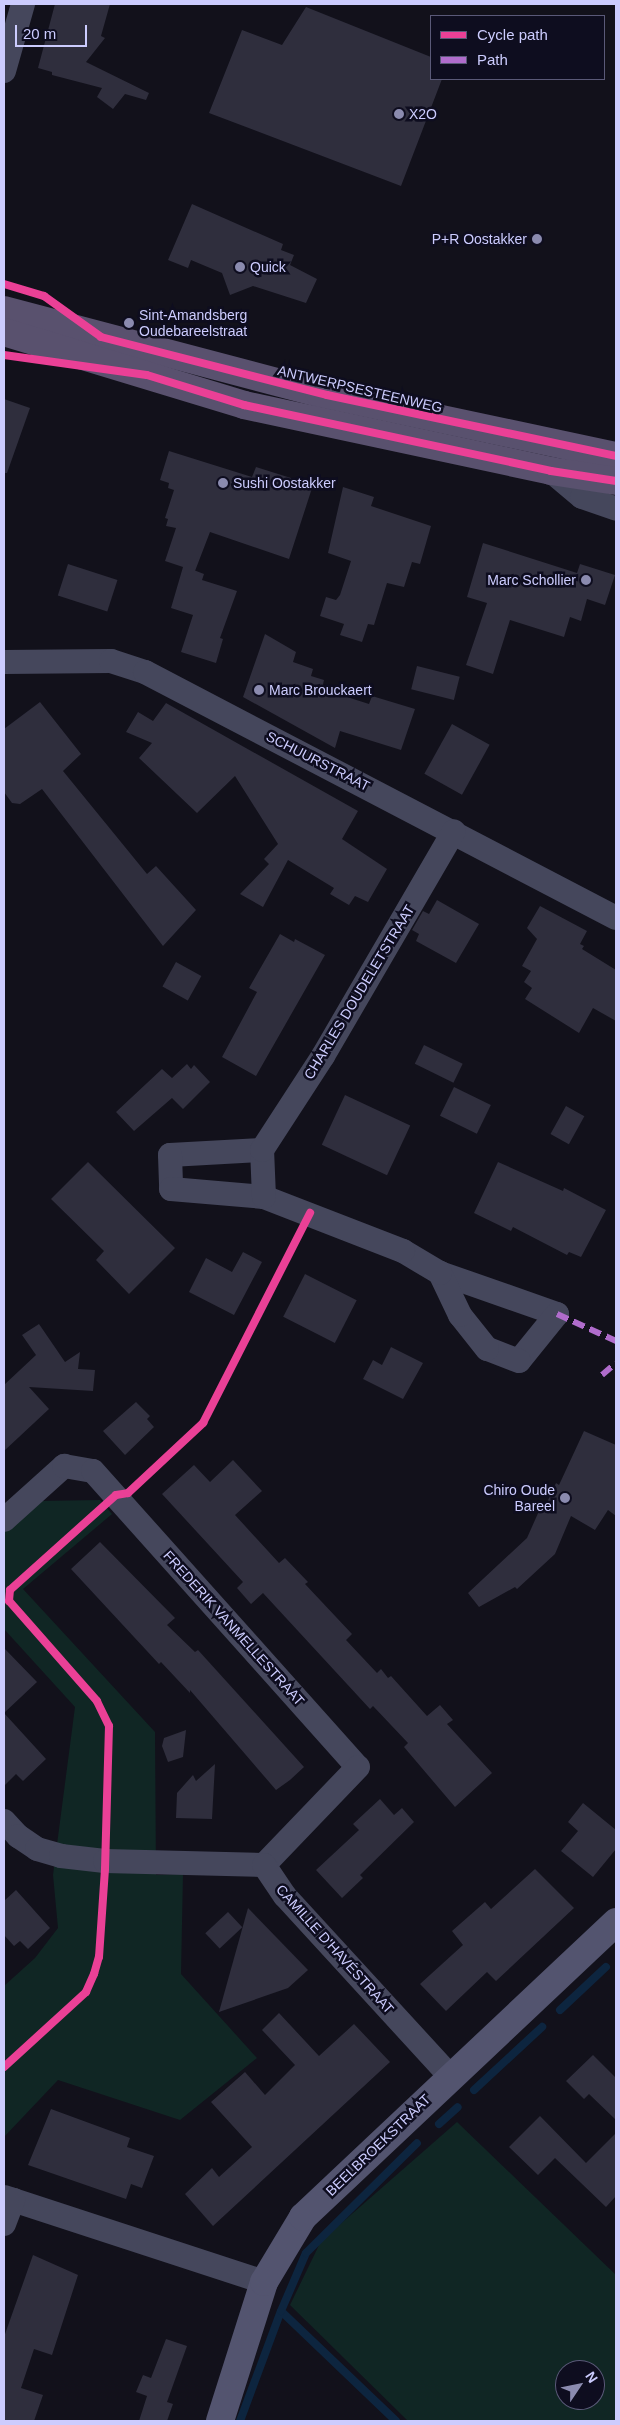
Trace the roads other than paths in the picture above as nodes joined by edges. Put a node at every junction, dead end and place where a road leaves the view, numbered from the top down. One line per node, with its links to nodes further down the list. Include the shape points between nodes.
1 (23, 4): 2 (street)
2 (4, 71)
3 (4, 310): 5 (main road, ANTWERPSESTEENWEG, via 319,393)
4 (4, 332): 6 (main road, via 244,405)
5 (616, 456)
6 (551, 471): 7 (main road); 8 (street, via 582,497)
7 (616, 480)
8 (616, 509)
9 (4, 662): 10 (street, SCHUURSTRAAT, via 111,661 145,672)
10 (454, 831): 11 (street, SCHUURSTRAAT); 12 (street, CHARLES DOUDELETSTRAAT, via 323,1056)
11 (616, 918)
12 (262, 1150): 13 (street); 13 (street, via 170,1155 171,1189)
13 (264, 1197): 14 (street, via 403,1251)
14 (440, 1273): 14 (street, via 460,1314 487,1349 519,1361 557,1314)
15 (4, 1520): 17 (street, FREDERIK VANMELLESTRAAT, via 64,1466 93,1471 358,1767)
16 (4, 1821): 17 (street, via 37,1849 61,1856 105,1861)
17 (264, 1865): 19 (street, CAMILLE D'HAVÉSTRAAT, via 285,1896)
18 (616, 1922): 19 (street, BEELBROEKSTRAAT)
19 (450, 2076): 22 (street, BEELBROEKSTRAAT, via 303,2217)
20 (8, 2198): 21 (street); 22 (street)
21 (4, 2224)
22 (264, 2282): 23 (street, BEELBROEKSTRAAT)
23 (220, 2421)

